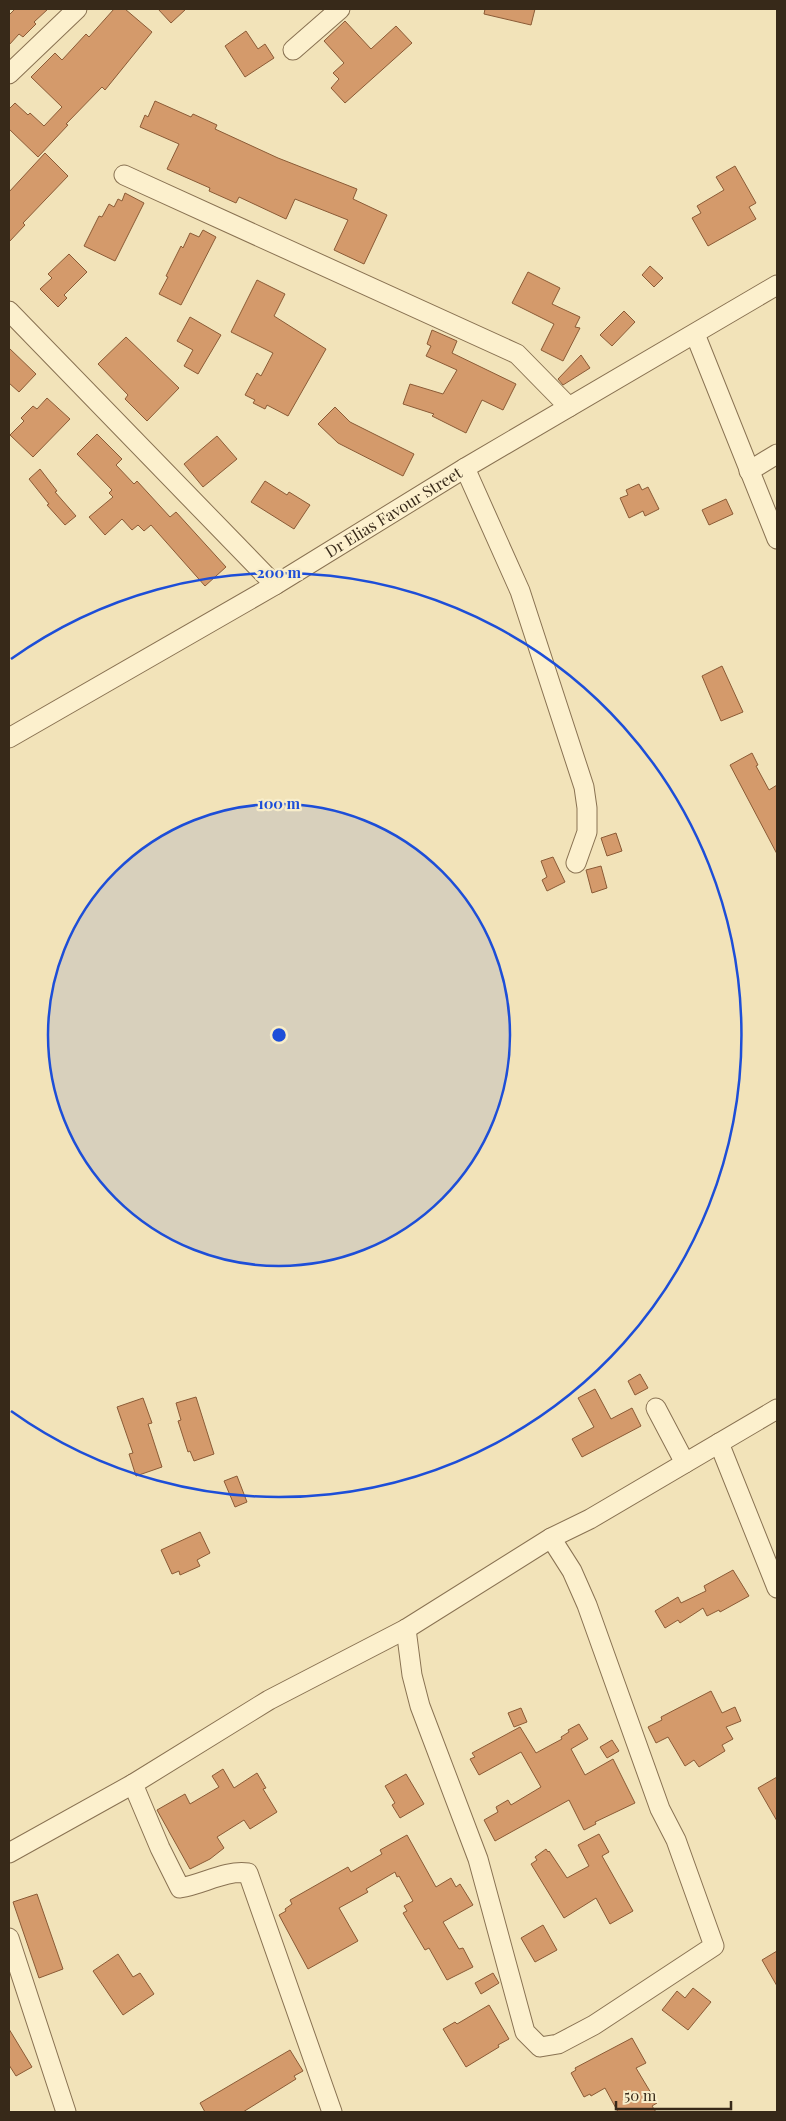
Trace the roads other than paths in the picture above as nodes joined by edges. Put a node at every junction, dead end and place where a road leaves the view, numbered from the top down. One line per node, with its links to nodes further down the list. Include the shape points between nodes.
1 (77, 9): 4 (street)
2 (340, 9): 3 (street)
3 (293, 50)
4 (9, 74)
5 (124, 174): 9 (street, via 517,354)
6 (777, 285): 8 (street, Dr Elias Favour Street)
7 (9, 311): 14 (street)
8 (695, 334): 9 (street, Dr Elias Favour Street); 12 (street)
9 (569, 407): 11 (street, Dr Elias Favour Street)
10 (777, 454): 12 (street)
11 (465, 468): 14 (street, Dr Elias Favour Street); 16 (street, via 520,591 584,787 587,832)
12 (749, 471): 13 (street)
13 (777, 540)
14 (275, 585): 15 (street, Dr Elias Favour Street)
15 (9, 738)
16 (576, 863)
17 (656, 1408): 20 (street)
18 (777, 1409): 19 (street)
19 (719, 1443): 20 (street); 22 (street)
20 (685, 1463): 21 (street)
21 (551, 1538): 23 (street); 23 (street, via 572,1571 587,1605 660,1809 676,1840 714,1946 594,2025 558,2044 540,2047 525,2032 478,1859 420,1706)
22 (777, 1588)
23 (406, 1629): 24 (street, via 269,1700)
24 (133, 1784): 25 (street); 28 (street, via 180,1888 234,1871 248,1873)
25 (9, 1853)
26 (9, 1938): 27 (street)
27 (66, 2112)
28 (332, 2112)

